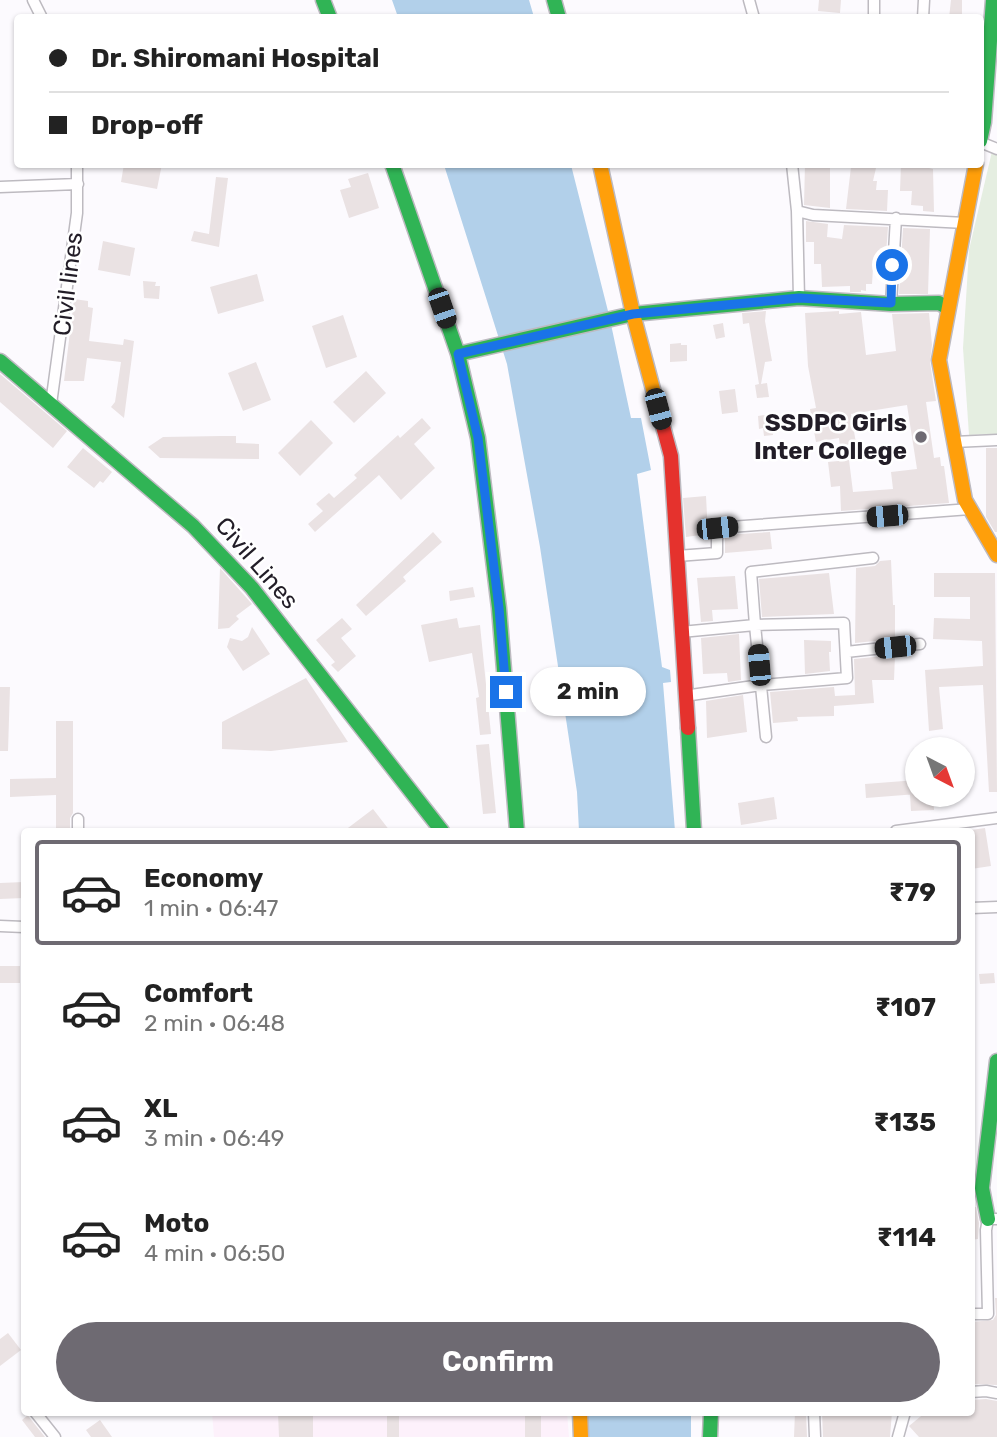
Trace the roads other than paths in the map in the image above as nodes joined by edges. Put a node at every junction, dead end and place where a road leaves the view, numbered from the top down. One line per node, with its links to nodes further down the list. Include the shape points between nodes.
1 (993, 0): 2 (street)
2 (984, 122)
3 (77, 168): 8 (street, Civil lines)
4 (393, 168): 17 (street)
5 (601, 168): 16 (street)
6 (792, 168): 10 (street)
7 (975, 168): 12 (street)
8 (78, 184): 9 (street); 19 (street, Civil lines)
9 (0, 187)
10 (797, 211): 11 (street); 13 (street)
11 (896, 218): 12 (street); 14 (street)
12 (965, 223): 15 (street)
13 (799, 298): 14 (street); 16 (street)
14 (891, 303): 15 (street, via 939,303)
15 (948, 308): 21 (street, via 939,360)
16 (633, 314): 17 (street); 24 (street, via 671,456)
17 (458, 354): 37 (street, via 478,438 498,595)
18 (0, 361): 19 (street, Civil Lines)
19 (51, 404): 36 (street, Civil Lines, via 193,526 252,588)
20 (997, 440): 21 (street)
21 (954, 442): 22 (street)
22 (970, 509): 23 (street); 24 (street, via 717,528 717,553)
23 (997, 555)
24 (677, 556): 27 (street)
25 (873, 558): 26 (street, via 751,572)
26 (755, 625): 27 (street); 29 (street, via 844,623); 30 (street)
27 (681, 632): 38 (street)
28 (920, 644): 29 (street)
29 (846, 652): 30 (street, via 847,678)
30 (761, 685): 31 (street); 32 (street)
31 (691, 695)
32 (766, 737)
33 (997, 818): 39 (street)
34 (78, 819): 35 (street)
35 (78, 828)
36 (440, 828)
37 (517, 828)
38 (694, 828)
39 (919, 828)
40 (997, 907): 41 (street)
41 (975, 908)
42 (0, 926): 43 (street)
43 (21, 927)
44 (997, 1061): 45 (street, via 982,1188)
45 (993, 1219): 46 (street, via 986,1230 988,1314)
46 (975, 1314)
47 (975, 1392): 48 (street)
48 (997, 1394)
49 (37, 1416): 54 (street)
50 (580, 1416): 55 (street)
51 (711, 1416): 56 (street)
52 (814, 1416): 57 (street)
53 (904, 1416): 58 (street)
54 (55, 1437)
55 (581, 1437)
56 (710, 1437)
57 (815, 1437)
58 (898, 1437)

